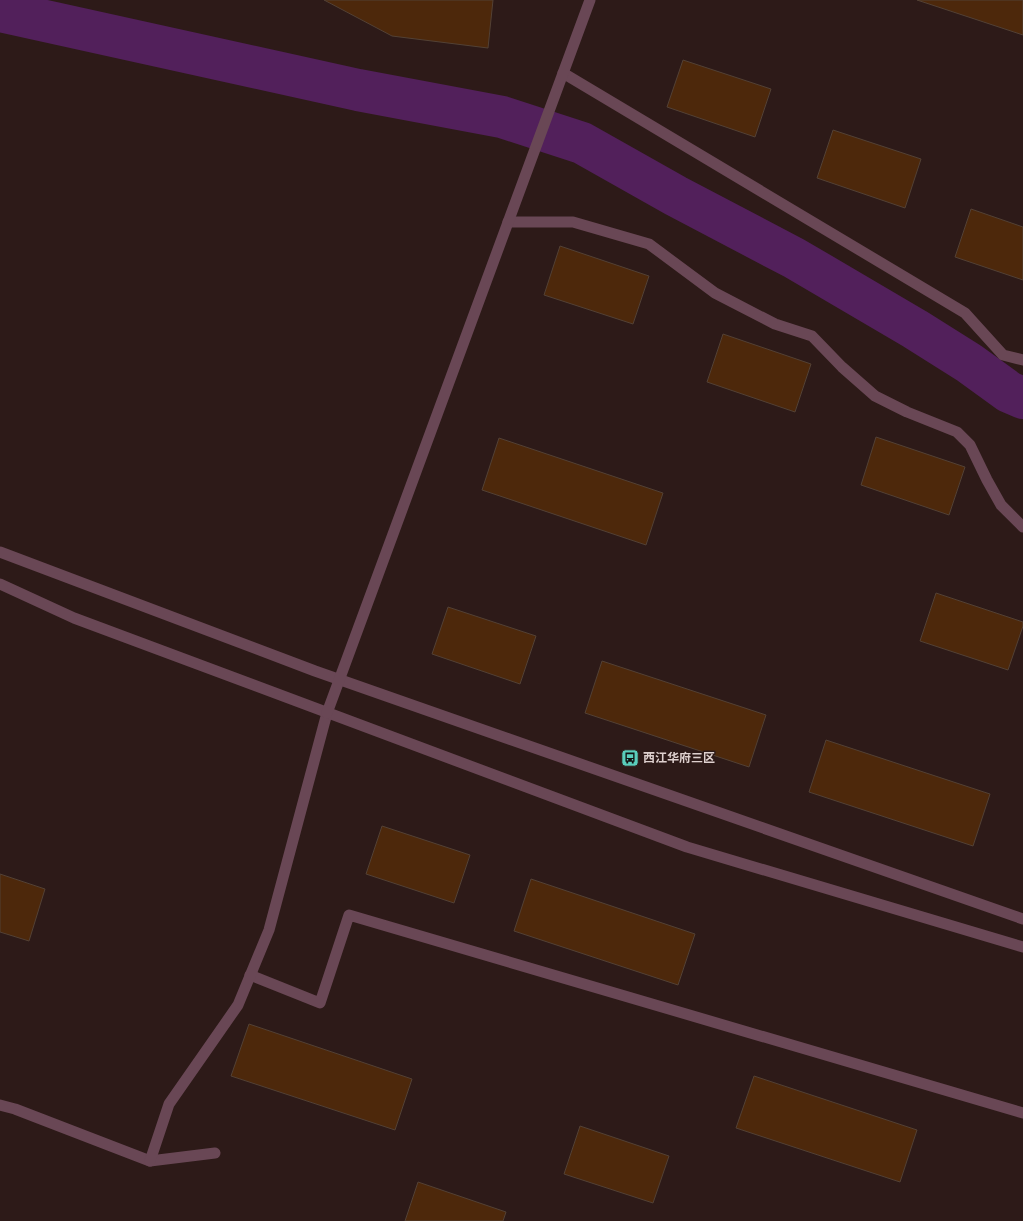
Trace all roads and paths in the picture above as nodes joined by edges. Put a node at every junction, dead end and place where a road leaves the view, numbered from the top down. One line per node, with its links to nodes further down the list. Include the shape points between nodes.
1 (590, 0): 2 (street)
2 (563, 73): 3 (street); 4 (street, via 965,313 1003,355)
3 (508, 222): 5 (street, via 573,222 649,244 716,293 775,324 812,336 875,396 957,432 970,445 1001,505); 8 (street)
4 (1023, 360)
5 (1023, 527)
6 (0, 552): 8 (street)
7 (0, 584): 9 (street, via 74,618)
8 (339, 680): 9 (street); 10 (street)
9 (328, 713): 11 (street, via 687,847); 12 (street, via 269,930)
10 (1023, 919)
11 (1023, 947)
12 (250, 975): 14 (street, via 320,1003 349,915); 16 (street, via 238,1005 169,1104)
13 (0, 1105): 16 (street)
14 (1023, 1113)
15 (215, 1153): 16 (street)
16 (150, 1161)

